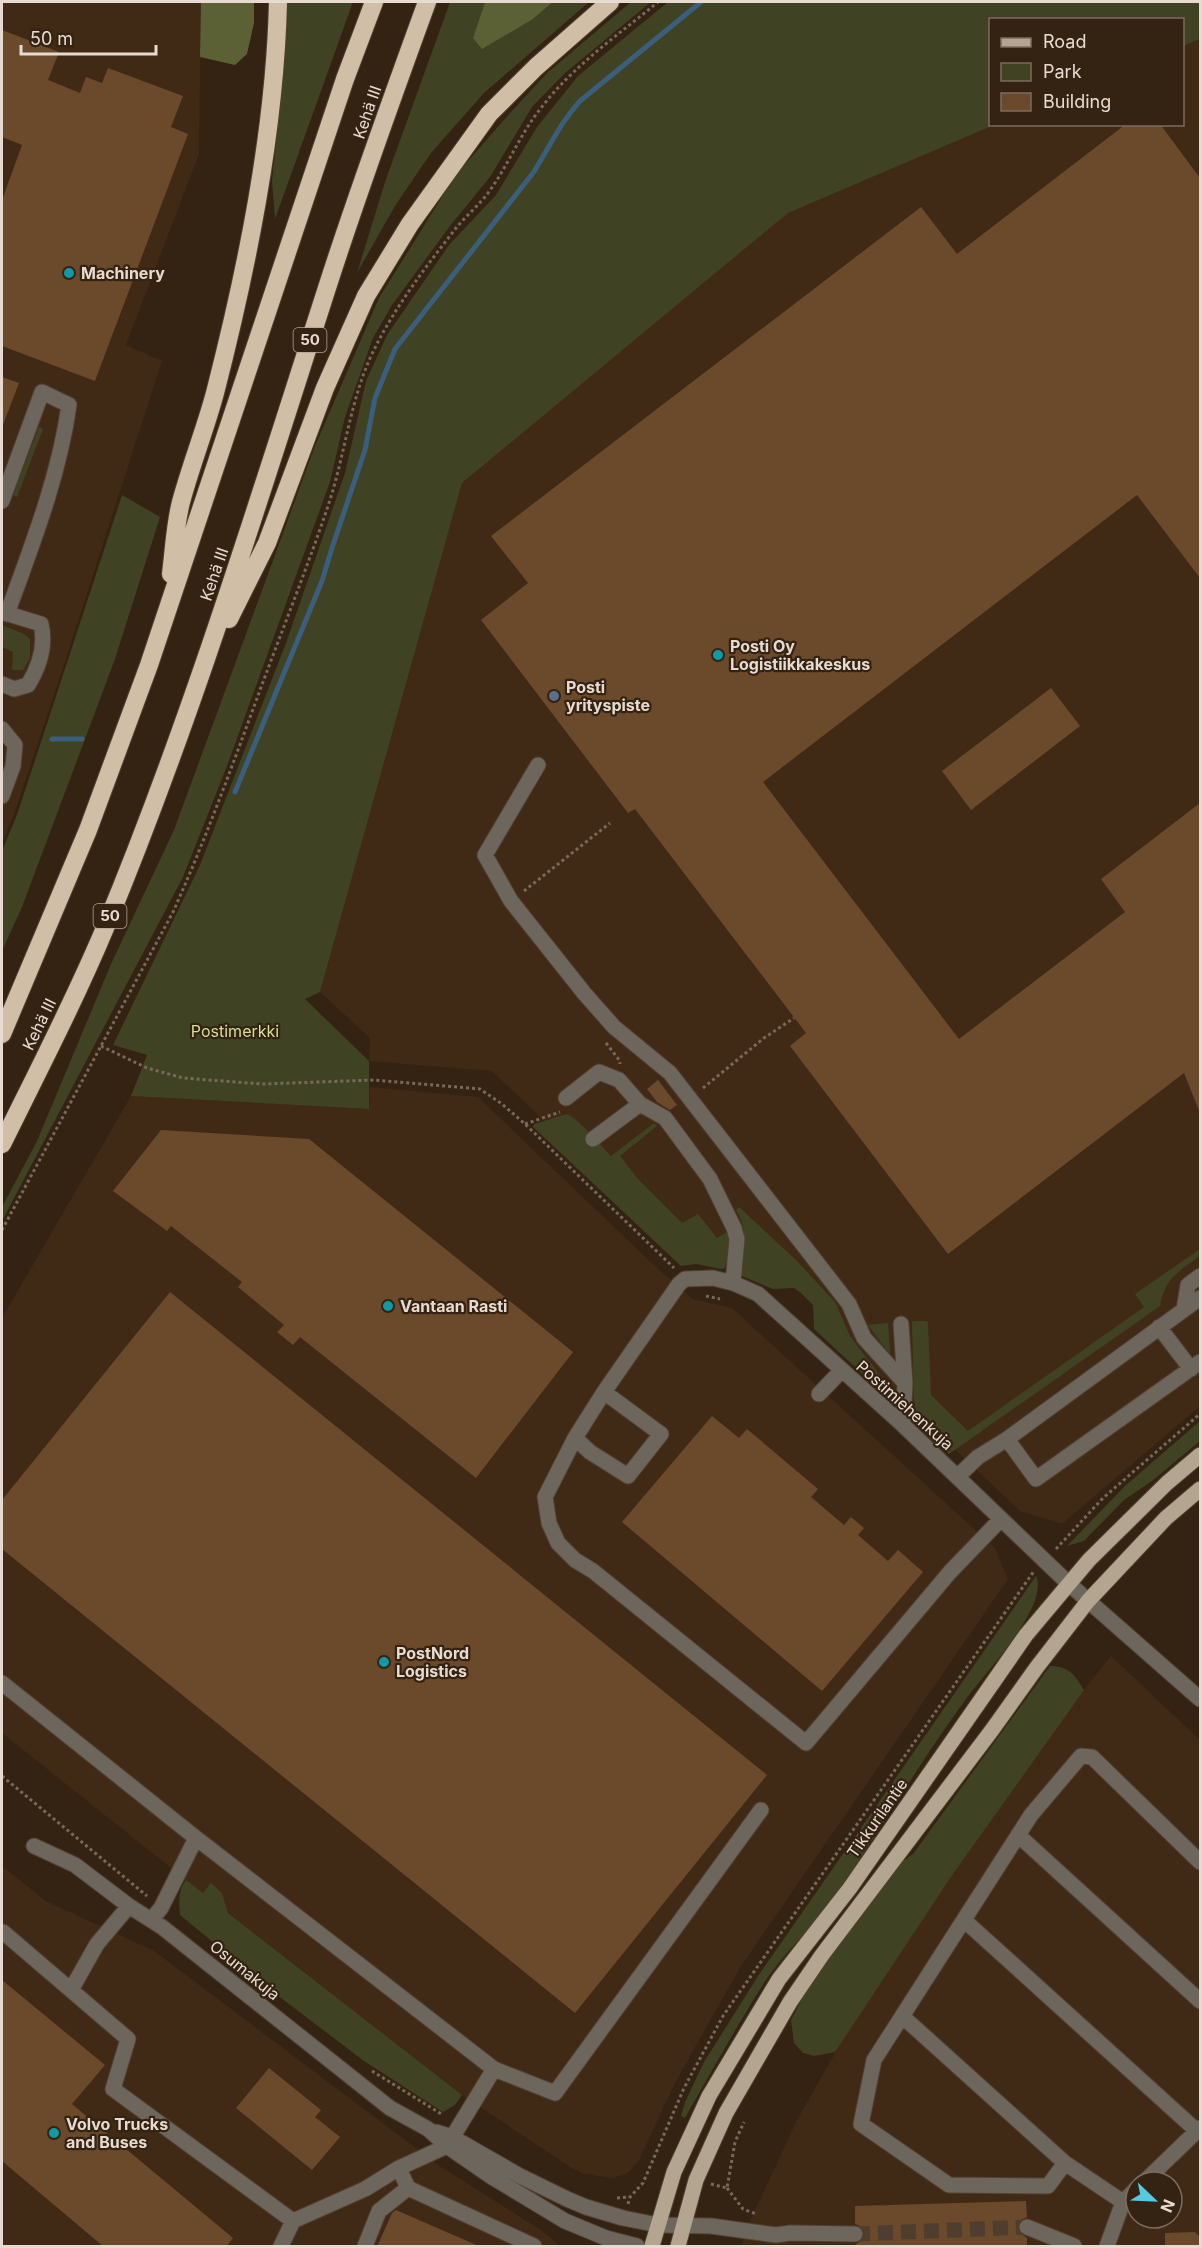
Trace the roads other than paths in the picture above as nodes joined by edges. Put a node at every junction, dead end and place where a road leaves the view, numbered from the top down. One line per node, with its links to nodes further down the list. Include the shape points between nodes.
1 (278, 2): 7 (highway, via 277,57 254,217 214,396 181,504)
2 (374, 2): 7 (highway, Kehä III)
3 (427, 2): 8 (highway, Kehä III / 50, via 327,287)
4 (609, 2): 8 (highway, via 489,114 410,224 366,296 267,543)
5 (2, 501): 6 (street, via 42,392 69,405 64,443 42,517)
6 (4, 613): 9 (street, via 41,624 43,645 28,685 14,689)
7 (164, 621): 13 (highway, Kehä III, via 88,830)
8 (198, 680): 17 (highway, Kehä III / 50, via 104,931)
9 (2, 684)
10 (2, 729): 12 (street, via 15,745 13,766)
11 (538, 765): 26 (street, via 485,855 511,901 614,1027 670,1073 849,1304 864,1338)
12 (2, 796)
13 (2, 1034)
14 (566, 1098): 15 (street, via 599,1072 619,1080)
15 (640, 1104): 16 (street); 19 (street, via 665,1118 710,1179 737,1239)
16 (593, 1139)
17 (2, 1144)
18 (1200, 1276): 21 (street, via 1188,1285)
19 (733, 1283): 25 (street, Postimiehenkuja, via 758,1294); 27 (street, Postimiehenkuja, via 713,1278 682,1282)
20 (1200, 1298): 21 (street)
21 (1184, 1310): 23 (street)
22 (901, 1323): 26 (street)
23 (1159, 1327): 24 (street); 31 (street)
24 (1196, 1365): 31 (street, via 1036,1479)
25 (841, 1371): 28 (street); 29 (street, Postimiehenkuja)
26 (905, 1383): 29 (street)
27 (604, 1392): 30 (street); 30 (street, via 661,1434 628,1476)
28 (819, 1394)
29 (903, 1425): 33 (street, Postimiehenkuja)
30 (575, 1438): 35 (street, via 545,1497 549,1523 558,1542 575,1560 806,1743)
31 (1007, 1439): 33 (street, via 978,1457)
32 (1200, 1455): 36 (main road, Tikkurilantie)
33 (957, 1477): 35 (street, Postimiehenkuja)
34 (1200, 1489): 37 (main road, via 1166,1518)
35 (1001, 1519): 36 (street, Postimiehenkuja, via 1040,1566)
36 (1068, 1583): 37 (street, Postimiehenkuja); 61 (main road, Tikkurilantie, via 1026,1635 850,1888 779,1979 709,2096 674,2172)
37 (1088, 1601): 39 (street, Postimiehenkuja); 62 (main road, via 790,2002 726,2113 696,2181)
38 (2, 1683): 42 (street)
39 (1200, 1698)
40 (761, 1810): 52 (street, via 555,2093)
41 (1018, 1835): 44 (street, via 1081,1756 1092,1757); 47 (street); 50 (street)
42 (196, 1838): 46 (street); 52 (street)
43 (34, 1846): 45 (street, Osumakuja, via 75,1865)
44 (1200, 1863)
45 (129, 1906): 46 (street, Osumakuja); 49 (street, via 97,1944)
46 (156, 1914): 54 (street, Osumakuja, via 390,2109 428,2129)
47 (964, 1920): 51 (street); 53 (street)
48 (2, 1934): 49 (street)
49 (71, 1990): 60 (street, via 128,2039 113,2089)
50 (1200, 2001)
51 (902, 2016): 55 (street); 55 (street, via 874,2060 861,2124 949,2185 1048,2186)
52 (494, 2069): 54 (street)
53 (1198, 2129): 57 (street)
54 (453, 2136): 56 (street); 61 (street, Osumakuja, via 520,2176 586,2207); 68 (street, Osumakuja, via 526,2199 565,2221)
55 (1065, 2163): 59 (street)
56 (399, 2168): 58 (street); 60 (street, via 366,2189)
57 (1156, 2170)
58 (408, 2188): 66 (street, via 379,2211); 67 (street)
59 (1123, 2202): 72 (street)
60 (293, 2221): 65 (street)
61 (658, 2226): 62 (street, Osumakuja); 69 (main road, Tikkurilantie)
62 (682, 2226): 64 (street, Osumakuja, via 776,2235); 70 (main road)
63 (1027, 2227): 71 (street)
64 (855, 2234)
65 (280, 2247)
66 (364, 2247)
67 (534, 2247)
68 (637, 2247)
69 (652, 2247)
70 (678, 2247)
71 (1074, 2247)
72 (1107, 2247)

